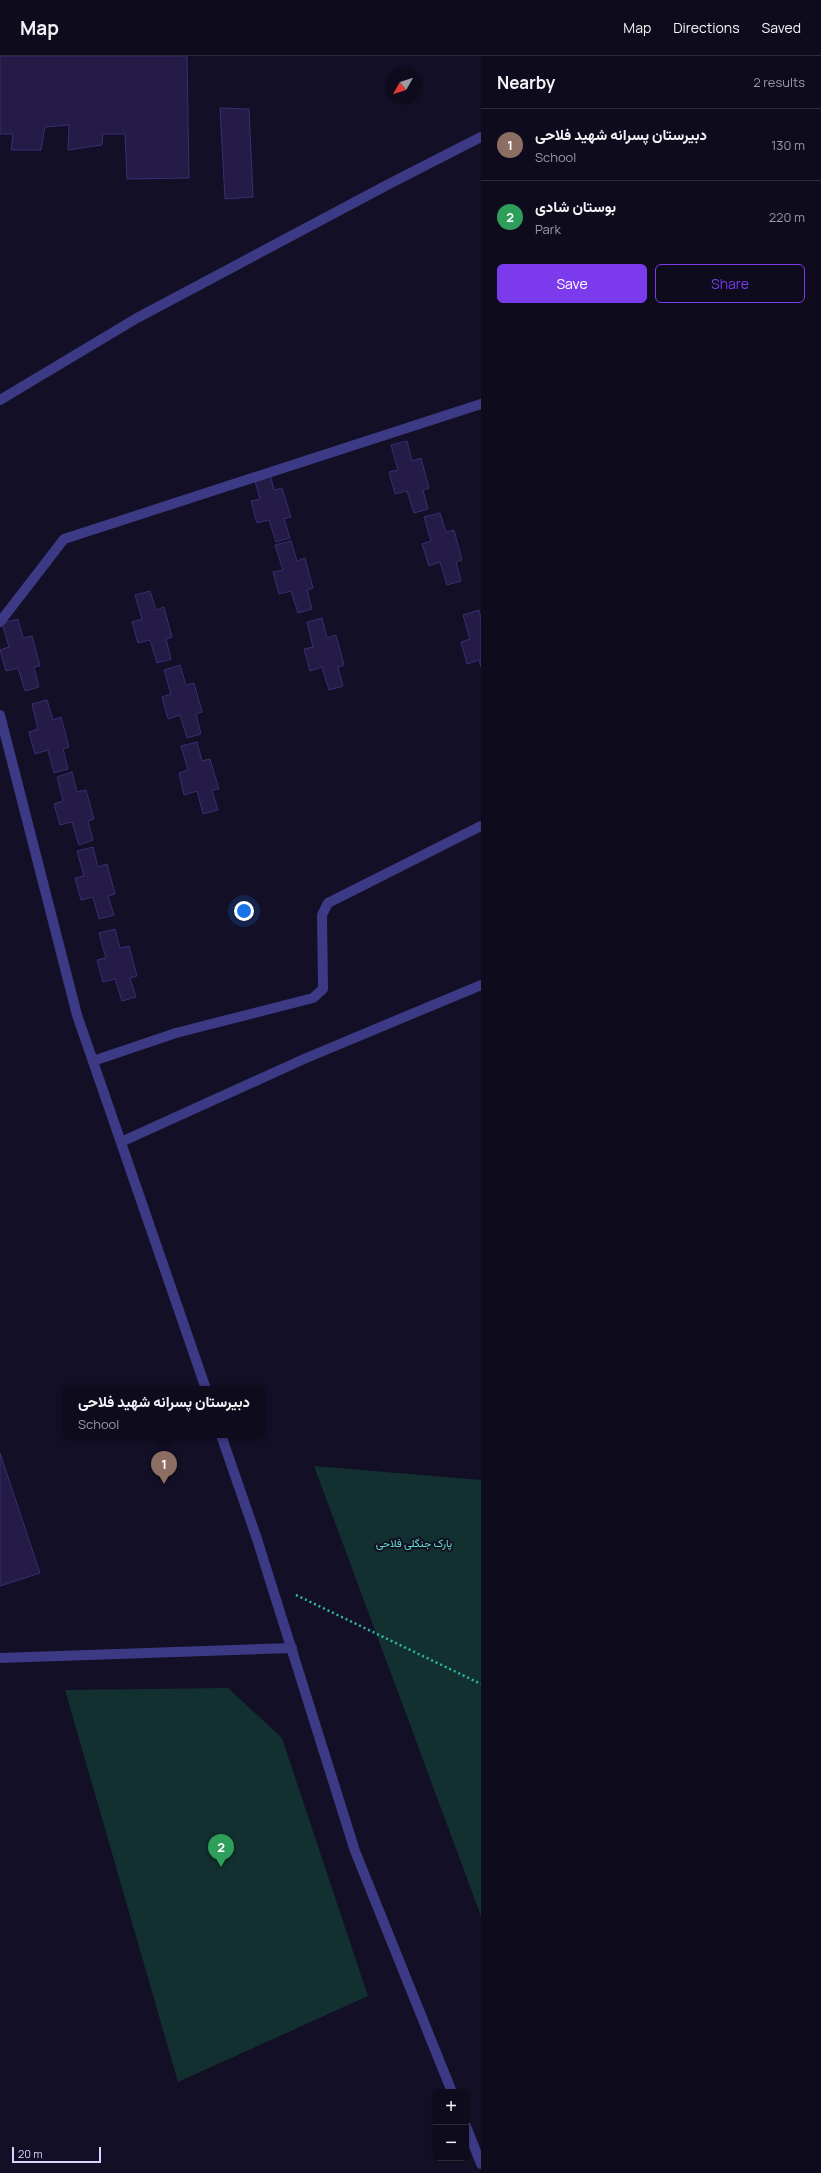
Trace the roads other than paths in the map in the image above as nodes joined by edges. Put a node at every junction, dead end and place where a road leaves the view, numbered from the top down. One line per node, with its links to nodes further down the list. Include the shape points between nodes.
1 (481, 137): 2 (street, via 137,318)
2 (0, 400)
3 (481, 404): 4 (street, via 64,539)
4 (0, 622)
5 (0, 715): 8 (street, via 78,1015)
6 (481, 826): 8 (street, via 328,904 322,915 322,988 313,998 176,1033)
7 (481, 985): 9 (street, via 304,1059)
8 (93, 1061): 9 (street)
9 (121, 1142): 10 (street)
10 (205, 1386)
11 (223, 1438): 12 (street)
12 (292, 1648): 13 (street); 14 (street, via 355,1851)
13 (0, 1658)
14 (451, 2089)
15 (469, 2134): 16 (street)
16 (481, 2164)

